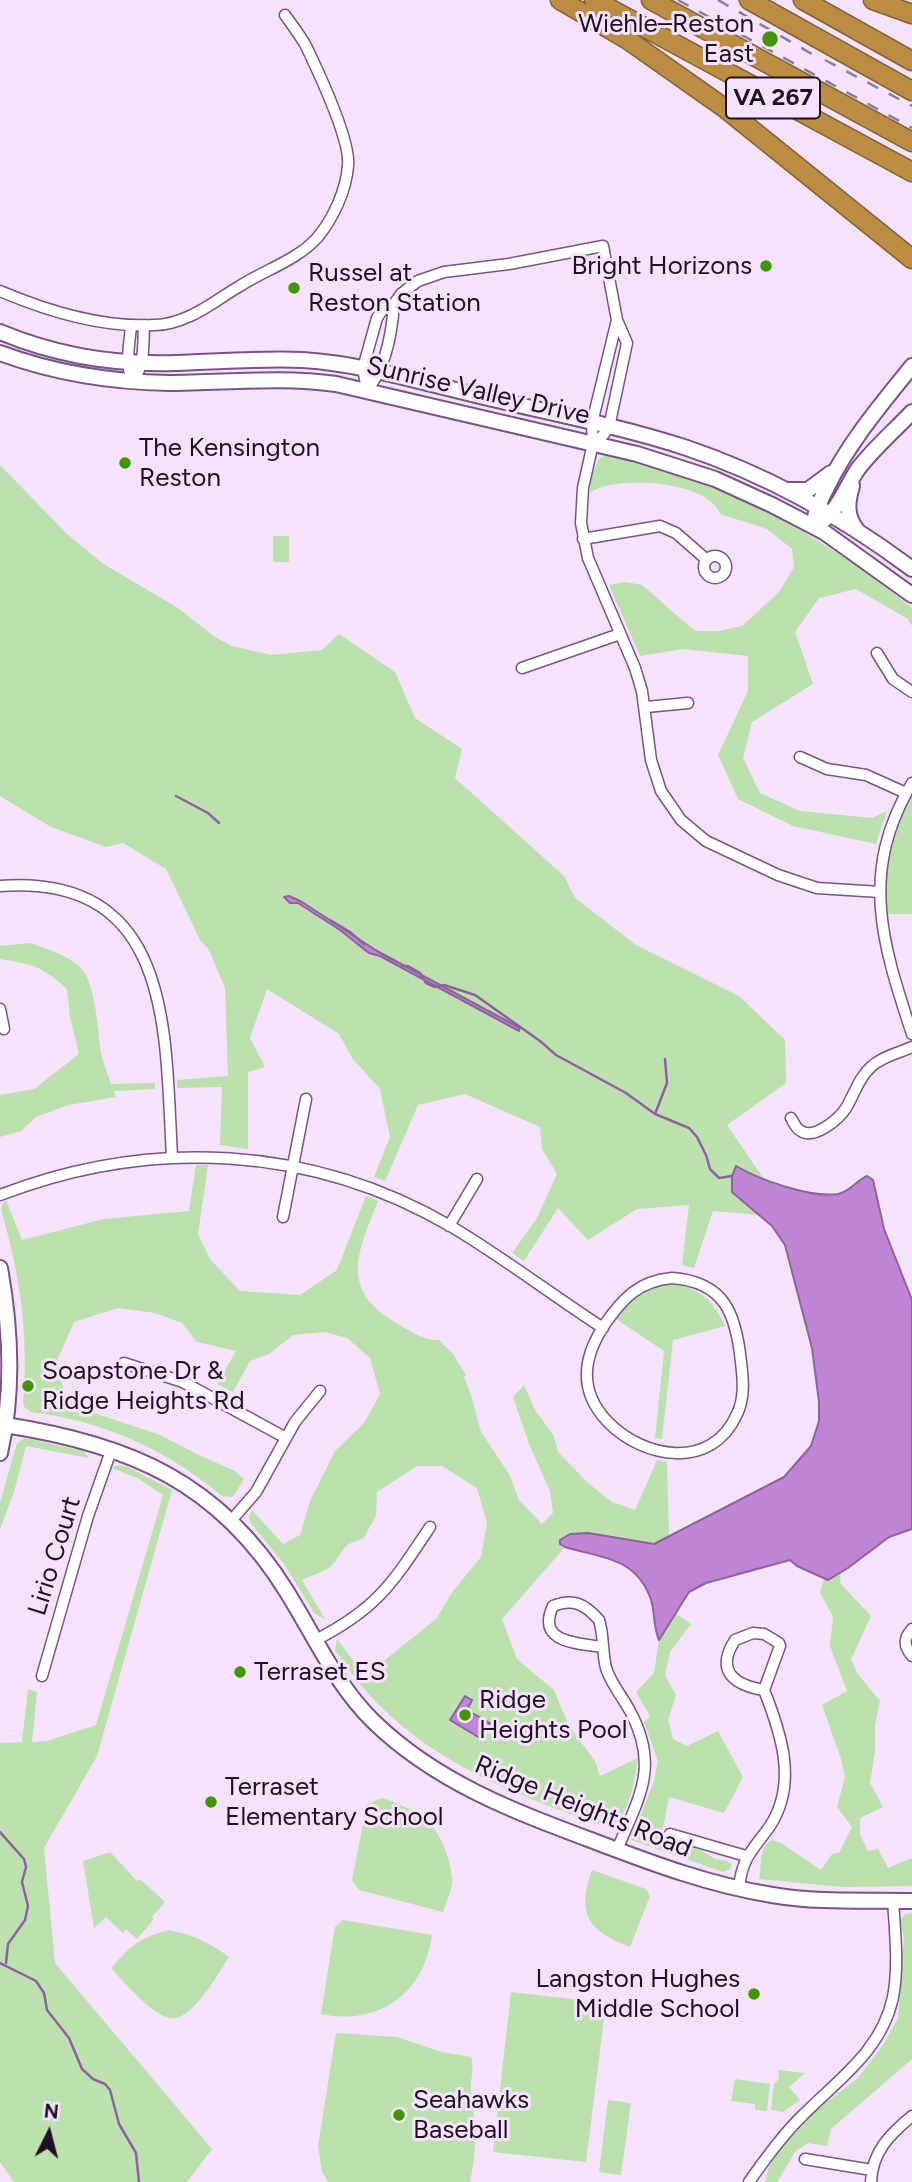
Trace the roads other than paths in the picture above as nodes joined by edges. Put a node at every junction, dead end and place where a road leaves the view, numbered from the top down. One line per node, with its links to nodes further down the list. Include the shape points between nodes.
1 (560, 0): 15 (highway, via 638,46 726,108)
2 (594, 0): 9 (highway, VA 267)
3 (651, 0): 12 (highway)
4 (749, 0): 11 (highway)
5 (803, 0): 10 (highway)
6 (873, 0): 7 (highway)
7 (912, 14)
8 (285, 15): 20 (street, via 305,44 347,149 347,176 333,212 315,239 287,260 193,314 166,324)
9 (636, 23): 13 (highway, VA 267); 14 (highway, via 668,57)
10 (912, 61)
11 (912, 91)
12 (912, 142)
13 (912, 172)
14 (912, 244)
15 (912, 259)
16 (0, 290): 19 (street, via 55,310)
17 (394, 304): 18 (street, via 408,287 430,275 603,246); 25 (street, via 377,318); 26 (street)
18 (617, 320): 30 (street); 31 (street, via 626,354)
19 (131, 325): 20 (street); 23 (street)
20 (144, 325): 23 (street)
21 (0, 332): 23 (main road, Sunrise Valley Drive, via 56,350)
22 (0, 353): 27 (main road, Sunrise Valley Drive, via 67,373)
23 (135, 363): 25 (main road, Sunrise Valley Drive, via 270,359); 27 (street, via 129,374)
24 (912, 366): 33 (main road)
25 (363, 368): 26 (main road, Sunrise Valley Drive); 28 (street)
26 (380, 372): 28 (street); 30 (main road, Sunrise Valley Drive)
27 (133, 381): 28 (main road, Sunrise Valley Drive, via 301,380)
28 (367, 390): 32 (main road, Sunrise Valley Drive)
29 (912, 412): 34 (main road)
30 (592, 423): 31 (main road, Sunrise Valley Drive); 32 (street)
31 (609, 427): 32 (street); 35 (main road, Sunrise Valley Drive, via 684,447)
32 (593, 443): 38 (main road, Sunrise Valley Drive, via 715,480); 40 (street, via 580,505)
33 (837, 467): 35 (main road, via 808,490); 36 (main road)
34 (859, 468): 37 (main road); 39 (main road, via 848,509)
35 (783, 489): 36 (main road, Sunrise Valley Drive)
36 (816, 508): 37 (main road, Sunrise Valley Drive); 38 (main road)
37 (830, 515): 38 (main road); 39 (main road, Sunrise Valley Drive)
38 (814, 527): 43 (main road, Sunrise Valley Drive)
39 (859, 533): 42 (main road, Sunrise Valley Drive)
40 (583, 539): 41 (street, via 660,526 676,533); 44 (street)
41 (706, 560)
42 (912, 569)
43 (912, 595)
44 (620, 634): 46 (street); 49 (street)
45 (877, 653): 47 (street, via 893,679)
46 (522, 668)
47 (912, 692)
48 (688, 703): 49 (street)
49 (646, 707): 54 (street, via 655,775 670,806 693,831 725,851 796,882 839,891)
50 (800, 757): 52 (street, via 827,769 866,775)
51 (912, 783): 52 (street)
52 (906, 793): 54 (street, via 889,836)
53 (0, 886): 61 (street, via 41,885 76,893 120,923 140,951 162,1012)
54 (880, 892): 57 (street, via 884,942)
55 (0, 1009): 56 (street)
56 (4, 1029)
57 (912, 1034)
58 (912, 1047): 60 (street, via 873,1065 832,1123 810,1134 798,1130)
59 (306, 1099): 62 (street)
60 (791, 1118)
61 (172, 1157): 62 (street); 64 (street, via 75,1171)
62 (293, 1167): 65 (street); 66 (street, via 357,1184)
63 (477, 1179): 66 (street)
64 (0, 1195)
65 (283, 1217)
66 (449, 1226): 68 (street)
67 (0, 1269): 71 (main road, via 10,1354)
68 (603, 1328): 68 (street, via 624,1298 647,1283 684,1279 716,1293 731,1313 738,1336 743,1389 732,1424 713,1442 679,1454 642,1446 616,1430 596,1406 587,1382 588,1357)
69 (124, 1363): 72 (street, via 183,1382)
70 (320, 1391): 72 (street)
71 (5, 1425): 73 (main road, Ridge Heights Road); 74 (main road)
72 (286, 1438): 75 (street, via 256,1492)
73 (111, 1448): 75 (main road, Ridge Heights Road, via 166,1473); 81 (street, Lirio Court)
74 (0, 1453)
75 (230, 1521): 78 (main road, Ridge Heights Road, via 273,1571)
76 (430, 1527): 78 (street, via 378,1598 347,1624)
77 (912, 1629): 80 (street, via 905,1638)
78 (314, 1641): 84 (main road, Ridge Heights Road, via 374,1721 443,1776 488,1800)
79 (602, 1647): 79 (street, via 558,1638 548,1618 553,1606 571,1602 592,1612 603,1631); 84 (street, via 615,1689 644,1745 646,1773)
80 (912, 1656)
81 (42, 1676)
82 (764, 1690): 82 (street, via 779,1643 753,1633 735,1640 726,1657 739,1684); 85 (street, via 779,1730 785,1786 773,1821)
83 (670, 1833): 85 (street)
84 (617, 1850): 86 (main road, Ridge Heights Road, via 688,1876)
85 (747, 1856): 86 (street)
86 (739, 1888): 87 (main road, Ridge Heights Road, via 816,1900)
87 (893, 1900): 88 (main road, Ridge Heights Road); 91 (street, via 895,1983 877,2038)
88 (912, 1900)
89 (912, 2116): 92 (street, via 880,2148)
90 (805, 2159): 92 (street)
91 (763, 2161): 93 (street); 94 (street)
92 (872, 2170): 95 (street)
93 (749, 2182)
94 (760, 2182)
95 (871, 2182)

